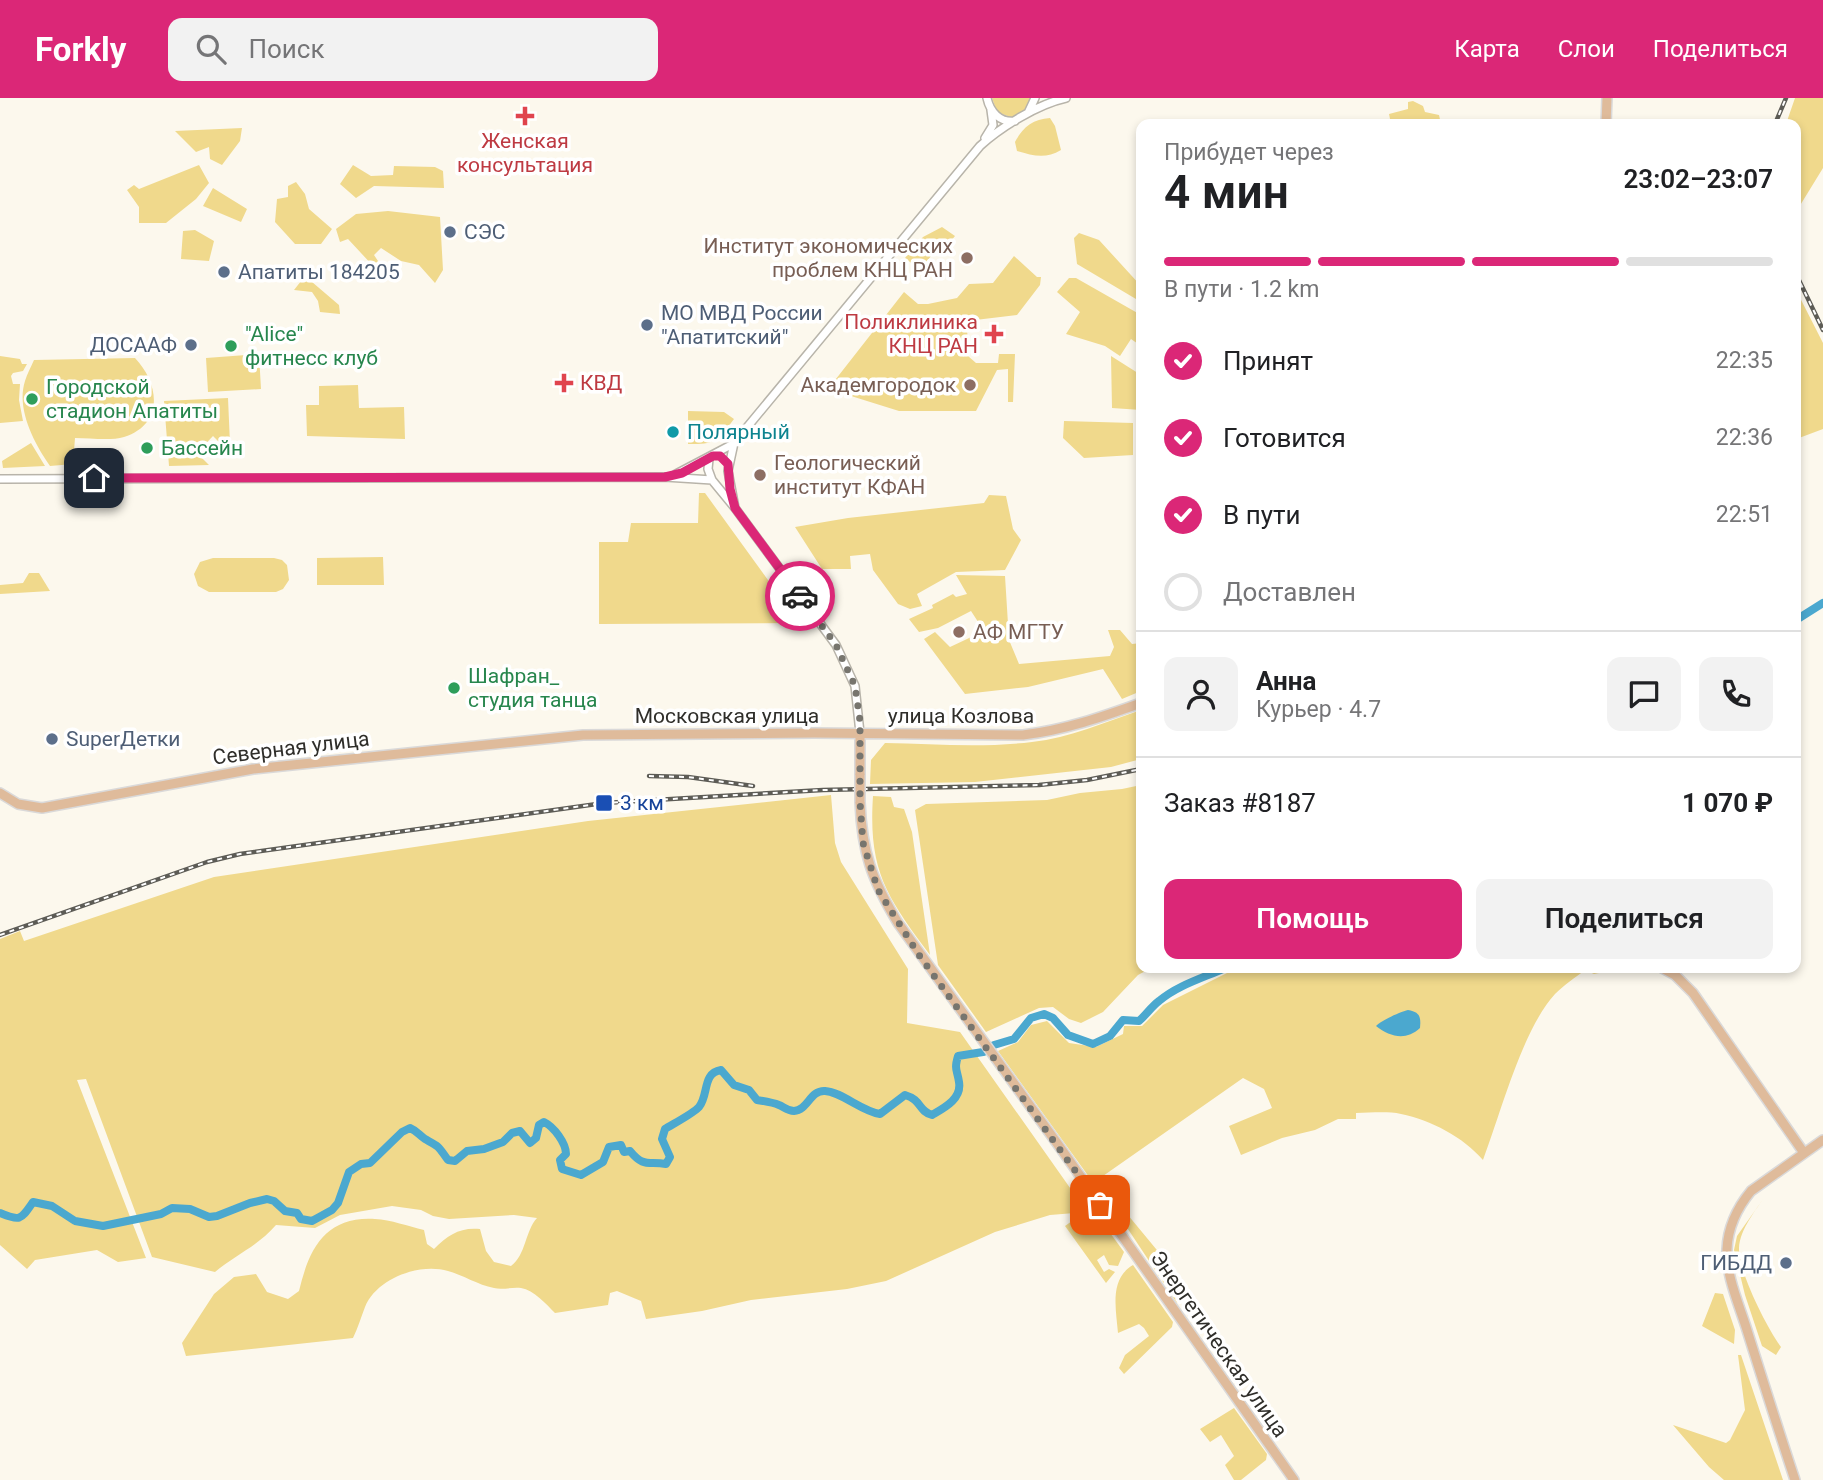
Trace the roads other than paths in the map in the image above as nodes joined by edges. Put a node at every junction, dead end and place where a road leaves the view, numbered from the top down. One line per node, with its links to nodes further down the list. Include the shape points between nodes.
1 (1035, 98): 5 (street)
2 (1066, 98): 5 (street)
3 (1606, 98): 6 (main road)
4 (987, 103): 5 (street, via 1006,121); 7 (street, via 993,125)
5 (1022, 118): 7 (street)
6 (1606, 119)
7 (980, 146): 8 (street)
8 (734, 443): 9 (street); 10 (street)
9 (711, 457): 10 (street, via 720,456); 11 (street); 13 (street, via 708,469)
10 (728, 468): 13 (street, via 725,478); 14 (street)
11 (665, 477): 12 (street); 13 (street)
12 (0, 479)
13 (712, 480): 14 (street)
14 (735, 508): 16 (street, via 836,645 855,686)
15 (1136, 705): 16 (main road, улица Козлова, via 1054,731 1023,735)
16 (860, 733): 17 (main road, Московская улица); 22 (main road, Энергетическая улица, bridge, via 863,843 878,890)
17 (593, 734): 18 (main road, Северная улица, via 240,771 42,808 18,804)
18 (0, 793)
19 (1671, 973): 21 (main road, via 1693,993)
20 (1823, 1140): 21 (main road)
21 (1804, 1153): 23 (main road, via 1742,1202 1730,1227 1727,1251 1730,1276)
22 (1294, 1480)
23 (1796, 1480)

